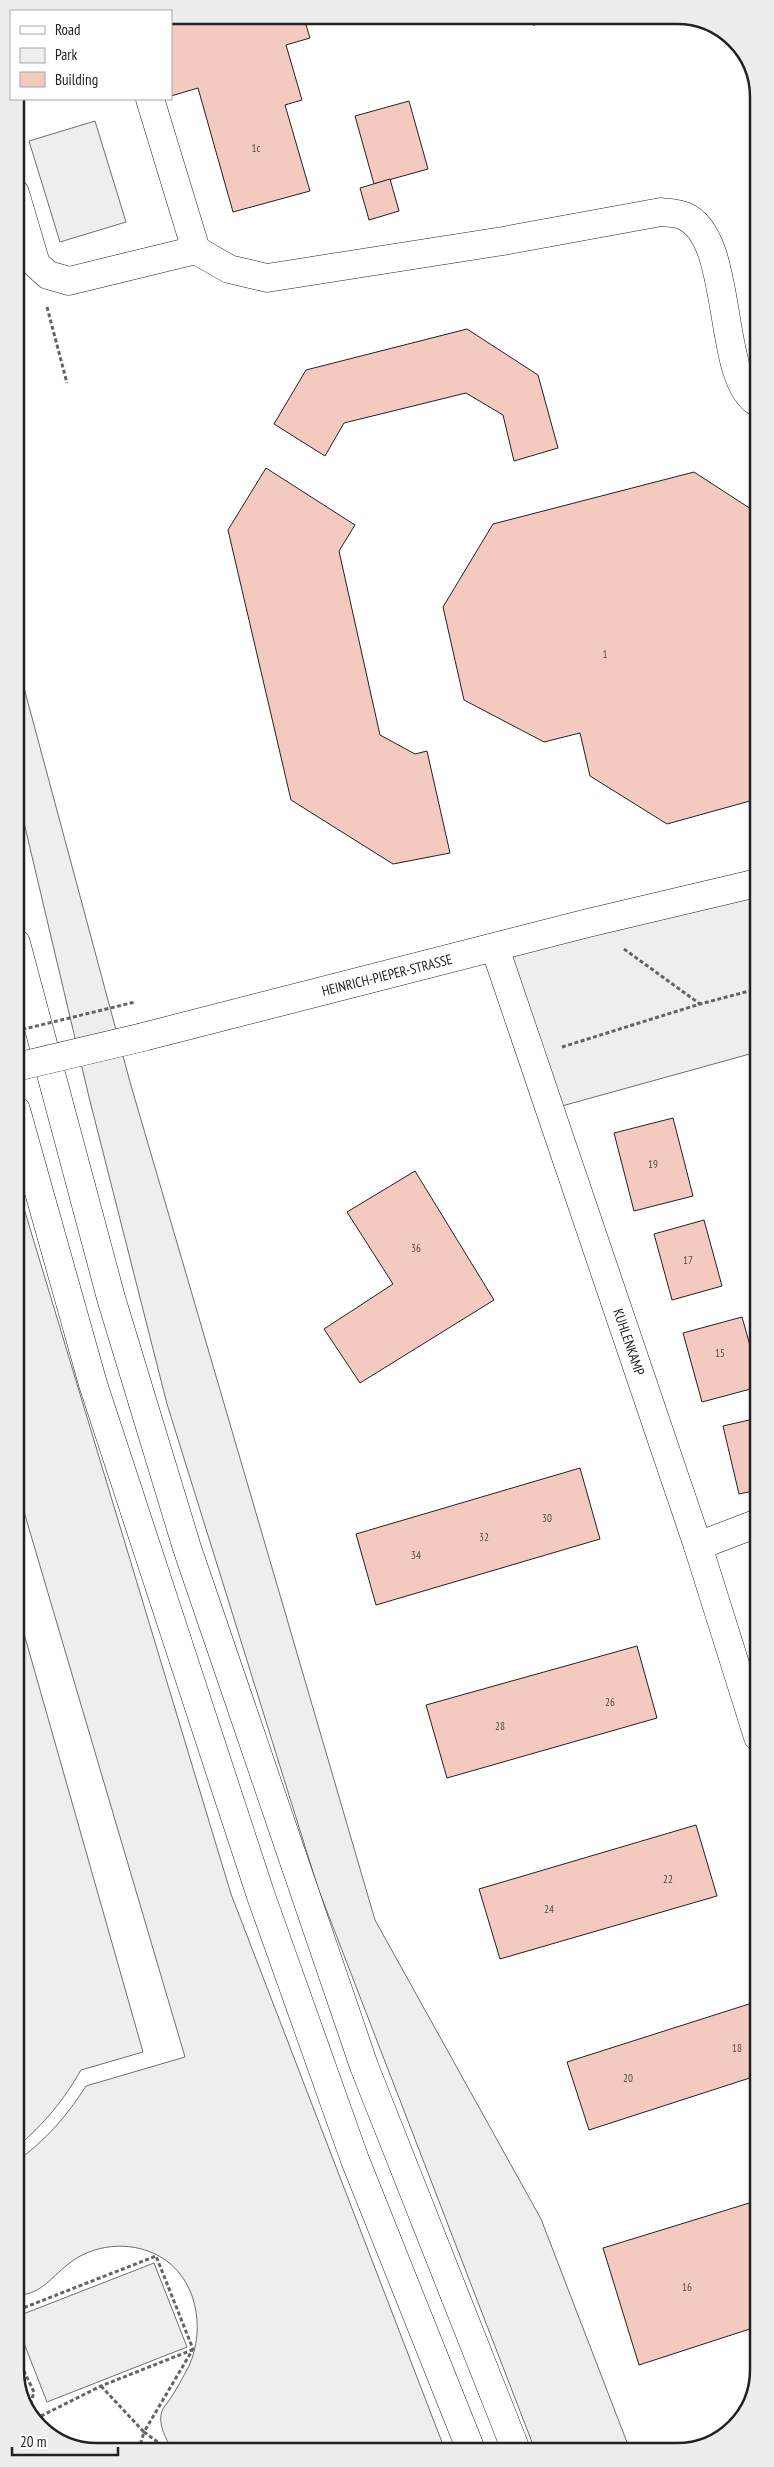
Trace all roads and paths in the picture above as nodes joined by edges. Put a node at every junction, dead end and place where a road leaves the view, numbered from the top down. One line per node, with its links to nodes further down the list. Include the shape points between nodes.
1 (150, 100): 3 (main road)
2 (24, 223): 4 (main road, via 36,264)
3 (196, 250): 4 (main road, via 69,281); 6 (main road, via 229,269 267,278 661,212 684,216 702,229 712,252 738,376)
4 (48, 275): 5 (path, via 43,293)
5 (67, 383)
6 (750, 396)
7 (750, 885): 8 (main road, HEINRICH-PIEPER-STRASSE)
8 (588, 923): 9 (main road, HEINRICH-PIEPER-STRASSE); 13 (path)
9 (495, 948): 15 (main road, KUHLENKAMP); 16 (main road, HEINRICH-PIEPER-STRASSE, bridge)
10 (24, 973): 31 (main road, via 111,1298 187,1548 364,2066)
11 (750, 991): 13 (path)
12 (135, 1002): 14 (path, bridge)
13 (700, 1004): 15 (path)
14 (24, 1029)
15 (533, 1056): 19 (main road, KUHLENKAMP)
16 (24, 1065)
17 (24, 1138): 30 (main road, via 94,1384 261,1896 355,2160)
18 (750, 1526): 19 (main road)
19 (698, 1546): 20 (main road, KUHLENKAMP)
20 (750, 1712)
21 (24, 2308): 22 (path, via 156,2256)
22 (193, 2349): 24 (path); 27 (path)
23 (24, 2371): 25 (path, via 34,2392)
24 (101, 2386): 26 (path); 27 (path)
25 (31, 2402)
26 (40, 2416)
27 (144, 2432): 28 (path); 29 (path)
28 (141, 2443)
29 (158, 2443)
30 (468, 2443)
31 (513, 2443)

